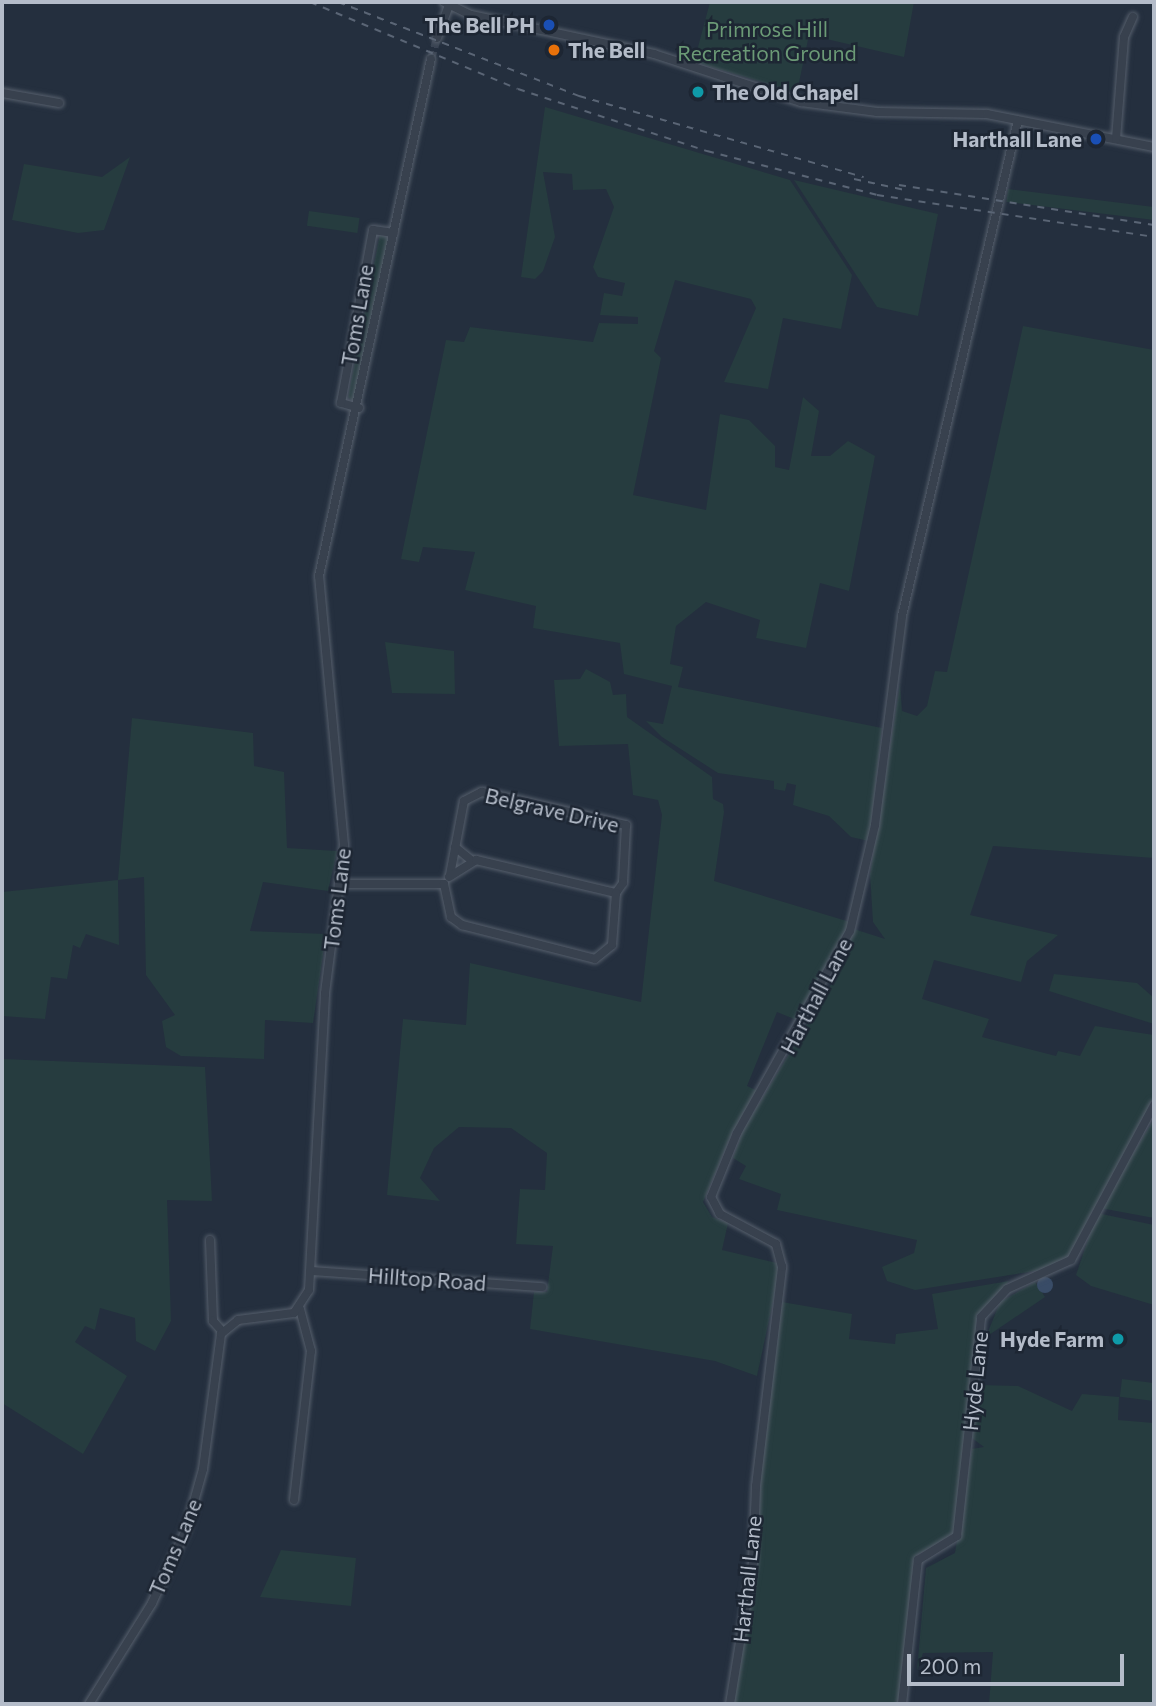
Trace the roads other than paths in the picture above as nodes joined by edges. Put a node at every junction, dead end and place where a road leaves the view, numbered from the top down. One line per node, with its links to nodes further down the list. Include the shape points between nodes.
1 (447, 3): 3 (street); 7 (street, via 479,17 620,45 801,102)
2 (1133, 17): 8 (street, via 1124,37)
3 (438, 38)
4 (430, 60): 10 (street, Toms Lane)
5 (2, 93): 6 (street)
6 (59, 103)
7 (1018, 120): 8 (street); 26 (street, Harthall Lane, via 902,616 876,825 850,931 737,1133 711,1197 720,1214 776,1244 782,1267 756,1486 753,1562)
8 (1116, 139): 9 (street)
9 (1154, 147)
10 (394, 233): 11 (street, Toms Lane); 11 (street, Toms Lane, via 373,230 341,403)
11 (359, 408): 15 (street, Toms Lane, via 319,576 323,662 343,812)
12 (455, 848): 13 (street); 14 (street, Belgrave Drive); 17 (street, Belgrave Drive, via 464,801 482,792 626,825 630,831 623,884)
13 (472, 861): 14 (street); 17 (street)
14 (450, 874): 16 (street)
15 (341, 884): 16 (street); 20 (street, Toms Lane, via 324,1004)
16 (444, 884): 17 (street, via 451,916 477,931 595,959 614,940)
17 (616, 893)
18 (1154, 1105): 27 (street, Hyde Lane, via 1071,1260 1007,1289 981,1317 957,1536 918,1560)
19 (210, 1240): 23 (street, Toms Lane, via 213,1321)
20 (312, 1271): 21 (street, Hilltop Road); 22 (street, Toms Lane)
21 (542, 1287)
22 (300, 1308): 23 (street, via 238,1320); 24 (street, via 311,1351)
23 (223, 1332): 25 (street, Toms Lane, via 203,1469 186,1531 152,1603)
24 (294, 1500)
25 (89, 1704)
26 (730, 1704)
27 (902, 1704)

